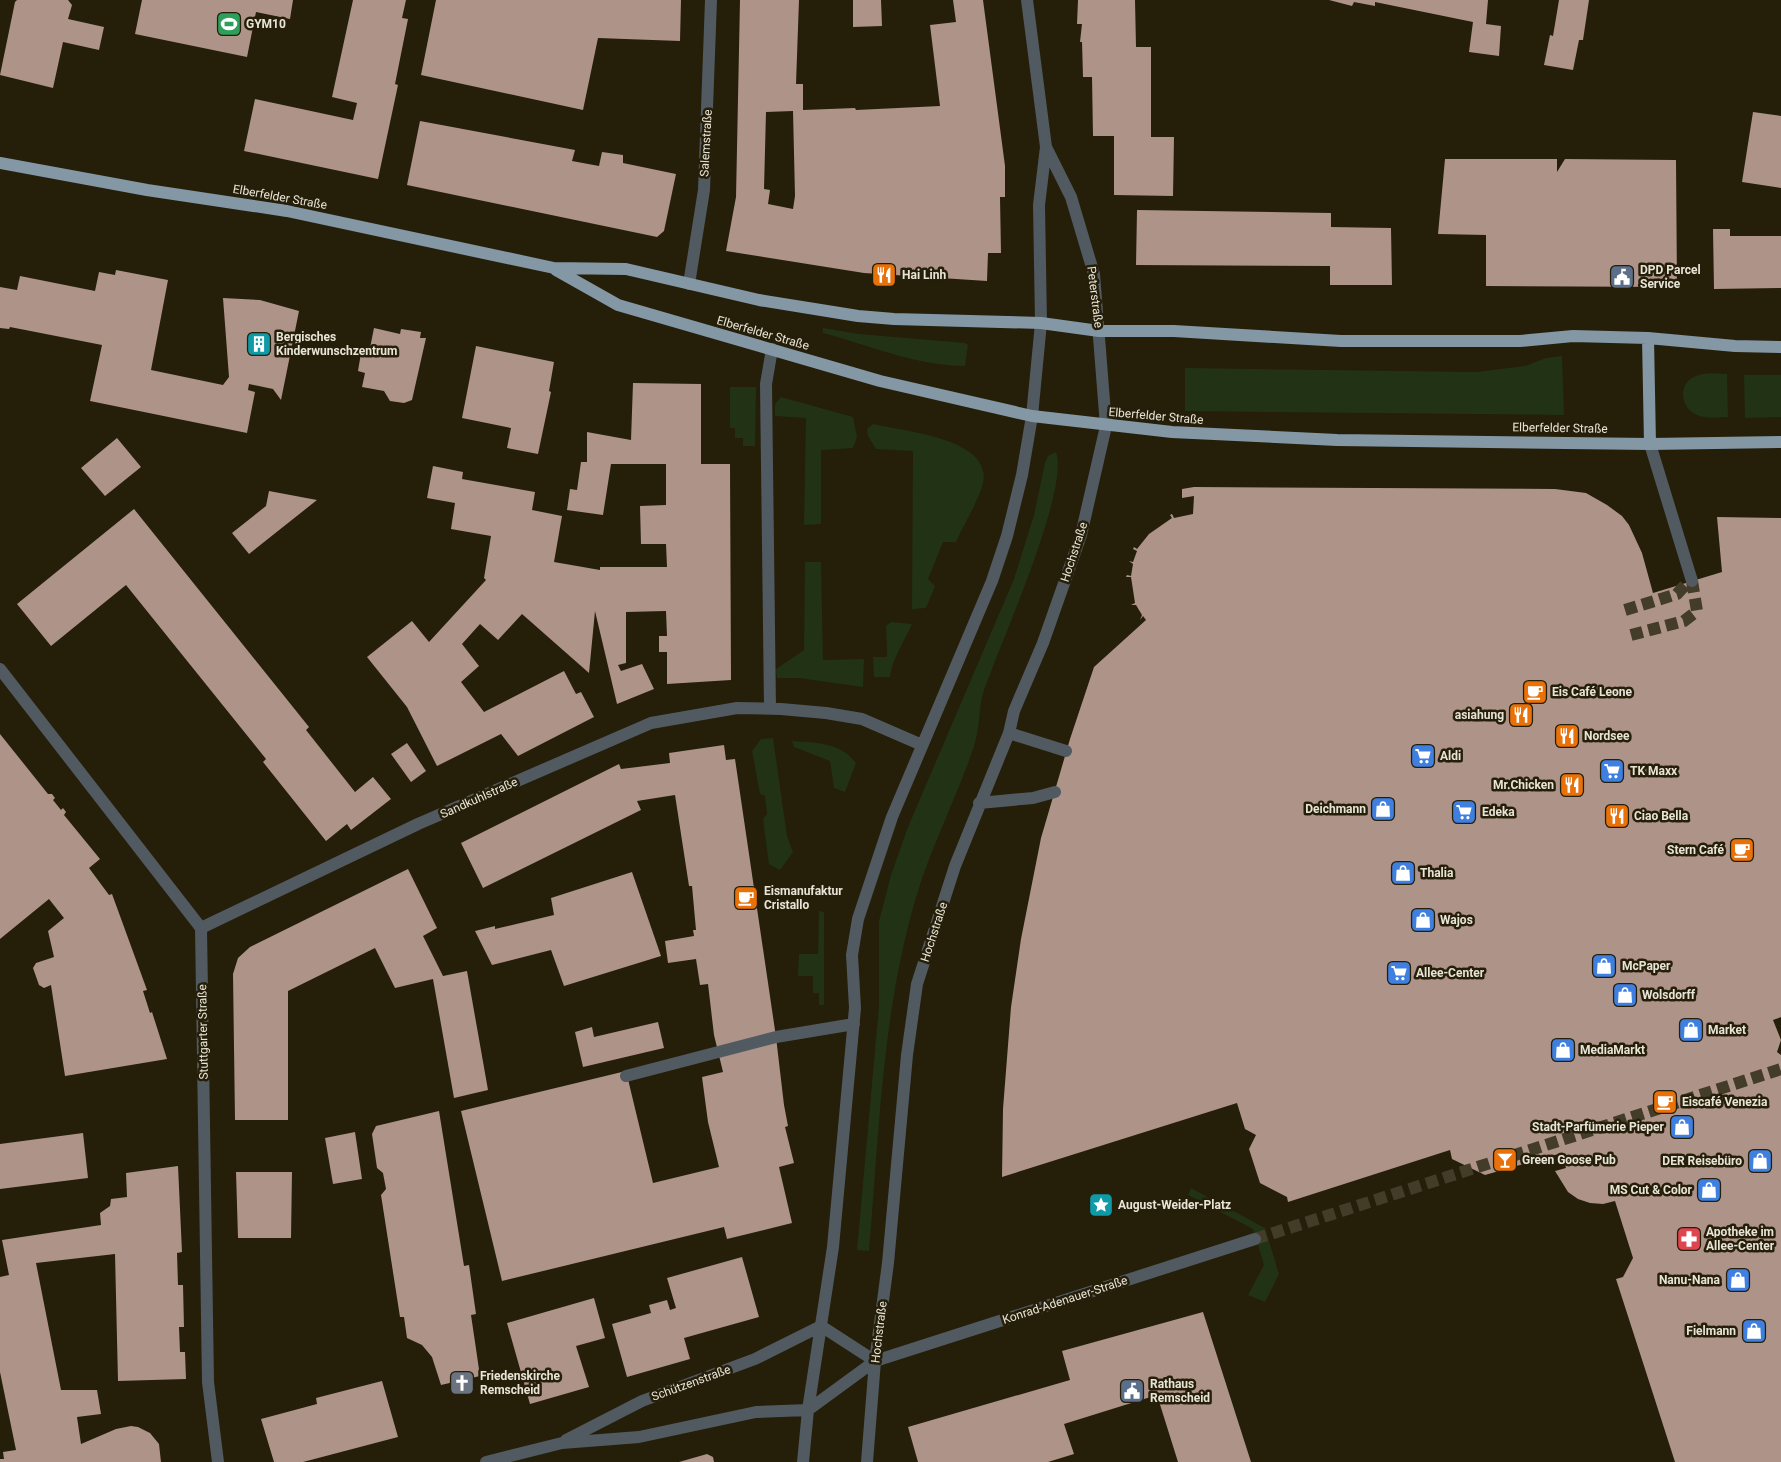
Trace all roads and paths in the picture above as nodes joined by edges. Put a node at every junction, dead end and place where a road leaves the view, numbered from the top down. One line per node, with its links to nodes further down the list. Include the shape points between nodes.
1 (712, 0): 6 (street, Salemstraße, via 704,190)
2 (1027, 0): 3 (street, Peterstraße)
3 (1046, 148): 7 (street, Peterstraße, via 1040,205); 8 (street, Peterstraße, via 1071,197 1094,274)
4 (0, 163): 5 (main road, Elberfelder Straße, via 287,211)
5 (554, 268): 6 (main road, Elberfelder Straße, via 626,269); 11 (main road, Elberfelder Straße, via 618,305)
6 (690, 284): 7 (main road, Elberfelder Straße, via 759,300 858,316)
7 (1041, 323): 8 (main road, Elberfelder Straße); 12 (street)
8 (1099, 331): 9 (main road, Elberfelder Straße, via 1174,331 1341,341 1520,341 1573,336); 13 (street, Peterstraße)
9 (1648, 338): 10 (main road, Elberfelder Straße); 15 (main road)
10 (1781, 347)
11 (772, 349): 12 (main road, Elberfelder Straße, via 880,381); 18 (street, via 766,384)
12 (1032, 416): 13 (main road, Elberfelder Straße); 20 (street, via 1022,475 992,581)
13 (1106, 426): 15 (main road, Elberfelder Straße, via 1337,440); 19 (street, Hochstraße, via 1081,535 1043,643 1014,711)
14 (1781, 442): 15 (main road, Elberfelder Straße)
15 (1650, 444): 16 (street)
16 (1689, 581)
17 (0, 669): 24 (street)
18 (770, 708): 20 (street, via 862,719); 24 (street, Sandkuhlstraße, via 737,708 651,723 418,824)
19 (1009, 733): 21 (street); 23 (street, Hochstraße)
20 (922, 745): 25 (street, via 892,817 858,919 852,955)
21 (1066, 751)
22 (1055, 792): 23 (street, via 1033,798)
23 (979, 803): 29 (street, Hochstraße, via 917,984)
24 (201, 928): 32 (street, Stuttgarter Straße, via 208,1382)
25 (854, 1024): 26 (street, via 776,1037); 28 (street, via 833,1247)
26 (626, 1076)
27 (1255, 1238): 29 (street, Konrad-Adenauer-Straße)
28 (821, 1326): 29 (street); 30 (street); 31 (street, Schützenstraße, via 755,1359 642,1401)
29 (875, 1361): 30 (street, Konrad-Adenauer-Straße); 35 (street, Hochstraße)
30 (808, 1410): 31 (street, Schützenstraße, via 756,1412 639,1437); 34 (street)
31 (562, 1443): 33 (street, Schützenstraße)
32 (218, 1462)
33 (486, 1462)
34 (803, 1462)
35 (867, 1462)

